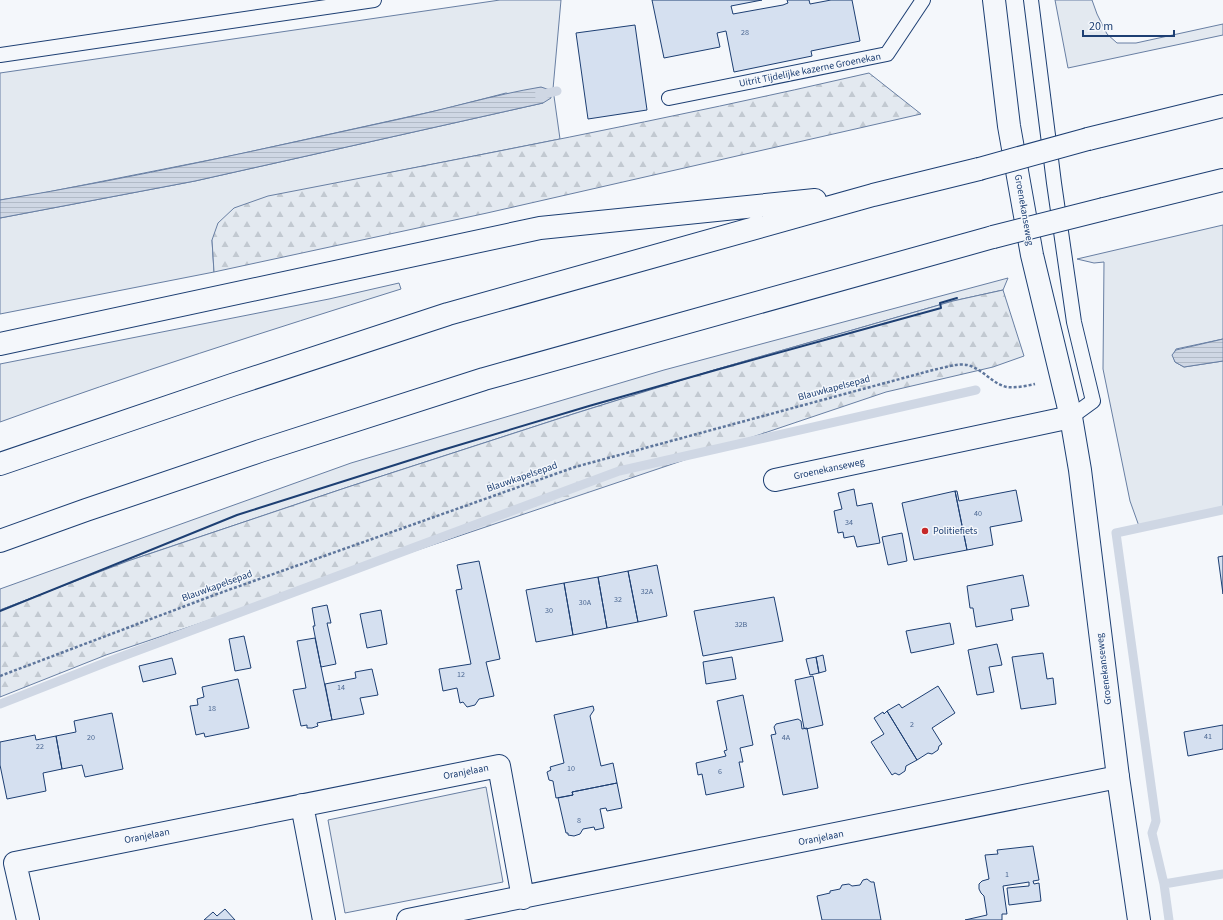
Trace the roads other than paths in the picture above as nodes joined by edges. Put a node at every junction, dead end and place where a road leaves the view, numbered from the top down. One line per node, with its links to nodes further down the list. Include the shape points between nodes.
1 (374, 0): 5 (lane)
2 (923, 0): 6 (lane, Uitrit Tijdelijke kazerne Groenekan, via 886,54)
3 (994, 0): 11 (main road, Groenekanseweg, via 1009,126 1032,255)
4 (1031, 0): 11 (lane, via 1073,315 1093,401)
5 (0, 55)
6 (669, 98)
7 (1223, 106): 9 (main road, bridge)
8 (1223, 180): 14 (main road, bridge, via 993,236 484,379 260,451)
9 (872, 195): 10 (main road, via 540,228); 12 (main road, via 448,314)
10 (0, 344)
11 (1071, 417): 13 (main road, Groenekanseweg); 15 (main road, Groenekanseweg, via 1080,470)
12 (0, 464)
13 (775, 480)
14 (0, 542)
15 (1118, 777): 17 (main road, Oranjelaan); 21 (main road, Groenekanseweg)
16 (302, 805): 17 (main road, Oranjelaan, via 499,766); 18 (main road, Oranjelaan, via 15,863); 19 (main road)
17 (523, 898): 20 (main road, Oranjelaan)
18 (28, 920)
19 (324, 920)
20 (408, 920)
21 (1139, 920)

